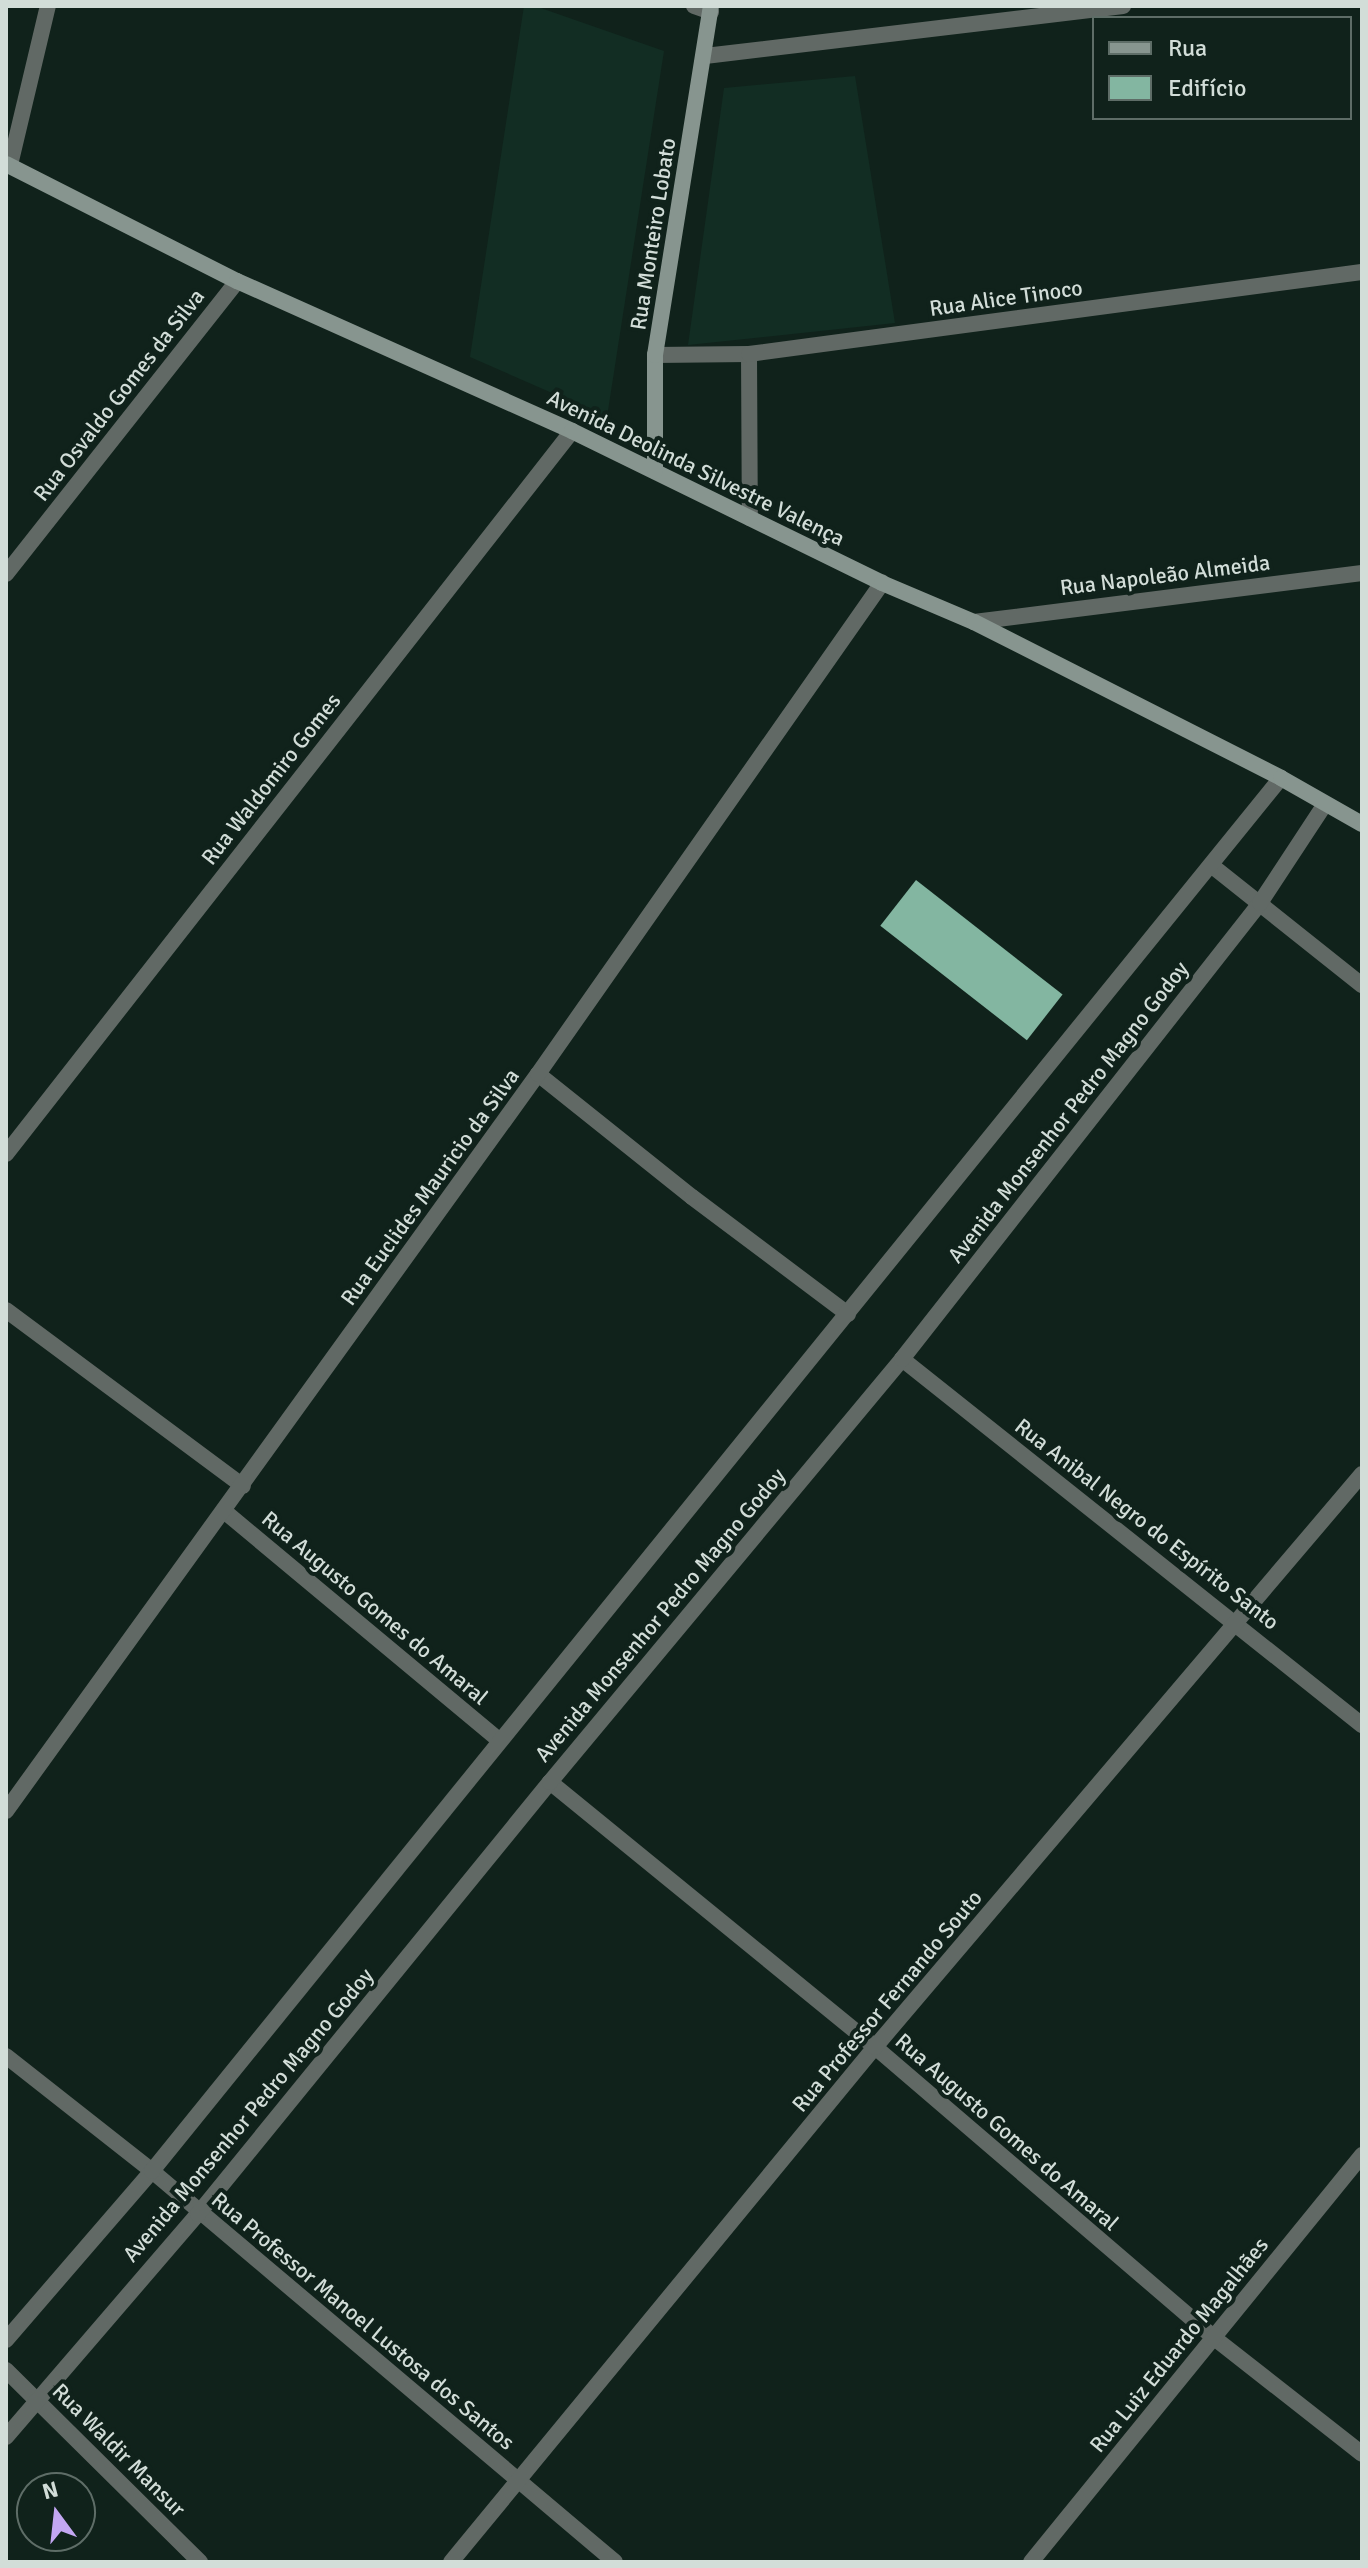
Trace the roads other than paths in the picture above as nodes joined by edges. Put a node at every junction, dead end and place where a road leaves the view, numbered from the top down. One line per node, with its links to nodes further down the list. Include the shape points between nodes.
1 (48, 6): 5 (street)
2 (1123, 6): 4 (street)
3 (705, 8): 4 (street, Rua Monteiro Lobato)
4 (705, 56): 9 (street, Rua Monteiro Lobato)
5 (8, 164): 7 (street, Avenida Deolinda Silvestre Valença)
6 (1362, 272): 8 (street, Rua Alice Tinoco)
7 (237, 281): 10 (street, Avenida Deolinda Silvestre Valença); 14 (street, Rua Osvaldo Gomes da Silva)
8 (749, 354): 9 (street, Rua Alice Tinoco); 12 (street)
9 (655, 355): 11 (street, Rua Monteiro Lobato)
10 (572, 431): 11 (street, Avenida Deolinda Silvestre Valença); 24 (street, Rua Waldomiro Gomes)
11 (655, 471): 12 (street, Avenida Deolinda Silvestre Valença)
12 (750, 518): 15 (street, Avenida Deolinda Silvestre Valença)
13 (1362, 573): 16 (street, Rua Napoleão Almeida)
14 (6, 574)
15 (882, 583): 16 (street, Avenida Deolinda Silvestre Valença); 23 (street, Rua Euclides Mauricio da Silva)
16 (974, 622): 17 (street, Avenida Deolinda Silvestre Valença)
17 (1281, 778): 18 (street, Avenida Deolinda Silvestre Valença); 20 (street, Avenida Monsenhor Pedro Magno Godoy)
18 (1325, 804): 19 (street, Avenida Deolinda Silvestre Valença); 21 (street, Avenida Monsenhor Pedro Magno Godoy)
19 (1362, 824)
20 (1211, 865): 21 (street); 26 (street, Avenida Monsenhor Pedro Magno Godoy)
21 (1260, 903): 22 (street); 27 (street, Avenida Monsenhor Pedro Magno Godoy)
22 (1362, 985)
23 (538, 1074): 26 (street); 29 (street, Rua Euclides Mauricio da Silva)
24 (6, 1154)
25 (6, 1310): 29 (street)
26 (848, 1314): 33 (street, Avenida Monsenhor Pedro Magno Godoy)
27 (902, 1359): 31 (street, Rua Anibal Negro do Espírito Santo); 34 (street, Avenida Monsenhor Pedro Magno Godoy)
28 (1362, 1474): 31 (street, Rua Professor Fernando Souto)
29 (243, 1486): 30 (street, Rua Euclides Mauricio da Silva)
30 (224, 1511): 33 (street, Rua Augusto Gomes do Amaral); 35 (street, Rua Euclides Mauricio da Silva)
31 (1237, 1623): 32 (street, Rua Anibal Negro do Espírito Santo); 36 (street, Rua Professor Fernando Souto)
32 (1362, 1725)
33 (499, 1740): 39 (street, Avenida Monsenhor Pedro Magno Godoy)
34 (550, 1782): 36 (street, Rua Augusto Gomes do Amaral); 40 (street, Avenida Monsenhor Pedro Magno Godoy)
35 (6, 1811)
36 (875, 2047): 41 (street, Rua Augusto Gomes do Amaral); 47 (street, Rua Professor Fernando Souto)
37 (6, 2056): 39 (street, Rua Professor Manoel Lustosa dos Santos)
38 (1362, 2155): 41 (street, Rua Luiz Eduardo Magalhães)
39 (152, 2171): 40 (street, Rua Professor Manoel Lustosa dos Santos); 42 (street, Avenida Monsenhor Pedro Magno Godoy)
40 (198, 2214): 44 (street, Avenida Monsenhor Pedro Magno Godoy); 47 (street, Rua Professor Manoel Lustosa dos Santos)
41 (1213, 2337): 46 (street, Rua Augusto Gomes do Amaral); 51 (street, Rua Luiz Eduardo Magalhães)
42 (6, 2340)
43 (6, 2370): 44 (street, Rua Waldir Mansur)
44 (38, 2399): 45 (street, Avenida Monsenhor Pedro Magno Godoy); 48 (street, Rua Waldir Mansur)
45 (6, 2437)
46 (1362, 2454)
47 (520, 2480): 49 (street, Rua Professor Fernando Souto); 50 (street, Rua Professor Manoel Lustosa dos Santos)
48 (200, 2562)
49 (451, 2562)
50 (615, 2562)
51 (1031, 2562)

